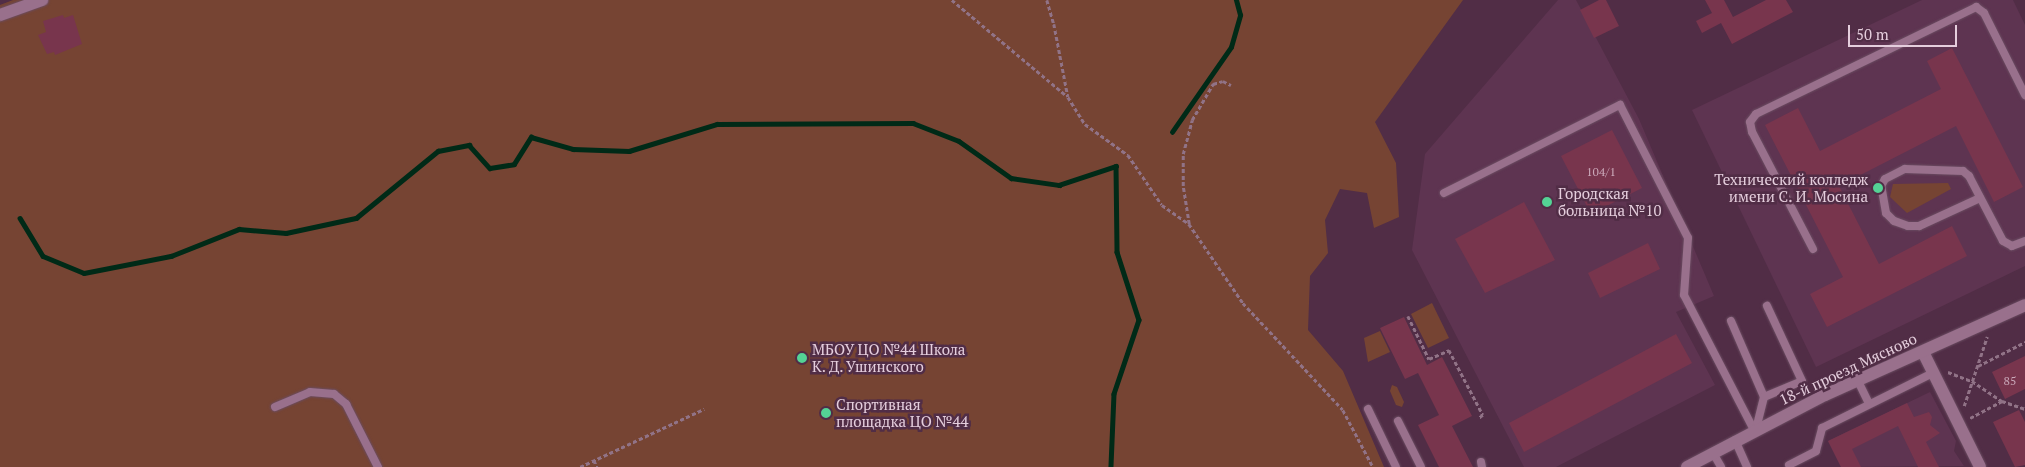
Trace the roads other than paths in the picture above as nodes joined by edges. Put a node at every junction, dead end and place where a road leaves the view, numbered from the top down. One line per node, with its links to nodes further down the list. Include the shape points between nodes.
1 (42, 0): 2 (street)
2 (0, 15)
3 (2025, 95): 7 (lane, via 1984,12 1976,7 1756,114 1750,122 1752,132)
4 (1444, 193): 19 (lane, via 1620,105 1688,238 1684,295)
5 (1980, 198): 5 (lane, via 1969,176 1957,170 1905,169 1885,179 1881,186 1886,213 1897,223 1908,226 1919,226); 6 (lane, via 2006,244 2012,246)
6 (2025, 241)
7 (1813, 249)
8 (2025, 305): 11 (street, 18-й проезд Мясново)
9 (1767, 306): 14 (lane, via 1802,381)
10 (1732, 321): 14 (lane)
11 (1923, 352): 12 (street); 13 (street, 18-й проезд Мясново)
12 (1931, 369): 15 (lane); 29 (street)
13 (1858, 381): 15 (lane); 19 (street, 18-й проезд Мясново)
14 (1764, 397): 19 (lane)
15 (1869, 404): 22 (lane, via 1822,428 1816,452)
16 (275, 407): 23 (lane, via 310,392 334,394 346,404)
17 (1368, 409): 24 (lane)
18 (1398, 421): 25 (lane)
19 (1755, 432): 20 (street, 18-й проезд Мясново)
20 (1735, 440): 21 (street, 18-й проезд Мясново); 28 (lane)
21 (1713, 453): 26 (street, 18-й проезд Мясново); 27 (lane)
22 (1788, 466)
23 (378, 467)
24 (1396, 467)
25 (1421, 467)
26 (1687, 467)
27 (1721, 467)
28 (1747, 467)
29 (1980, 467)

